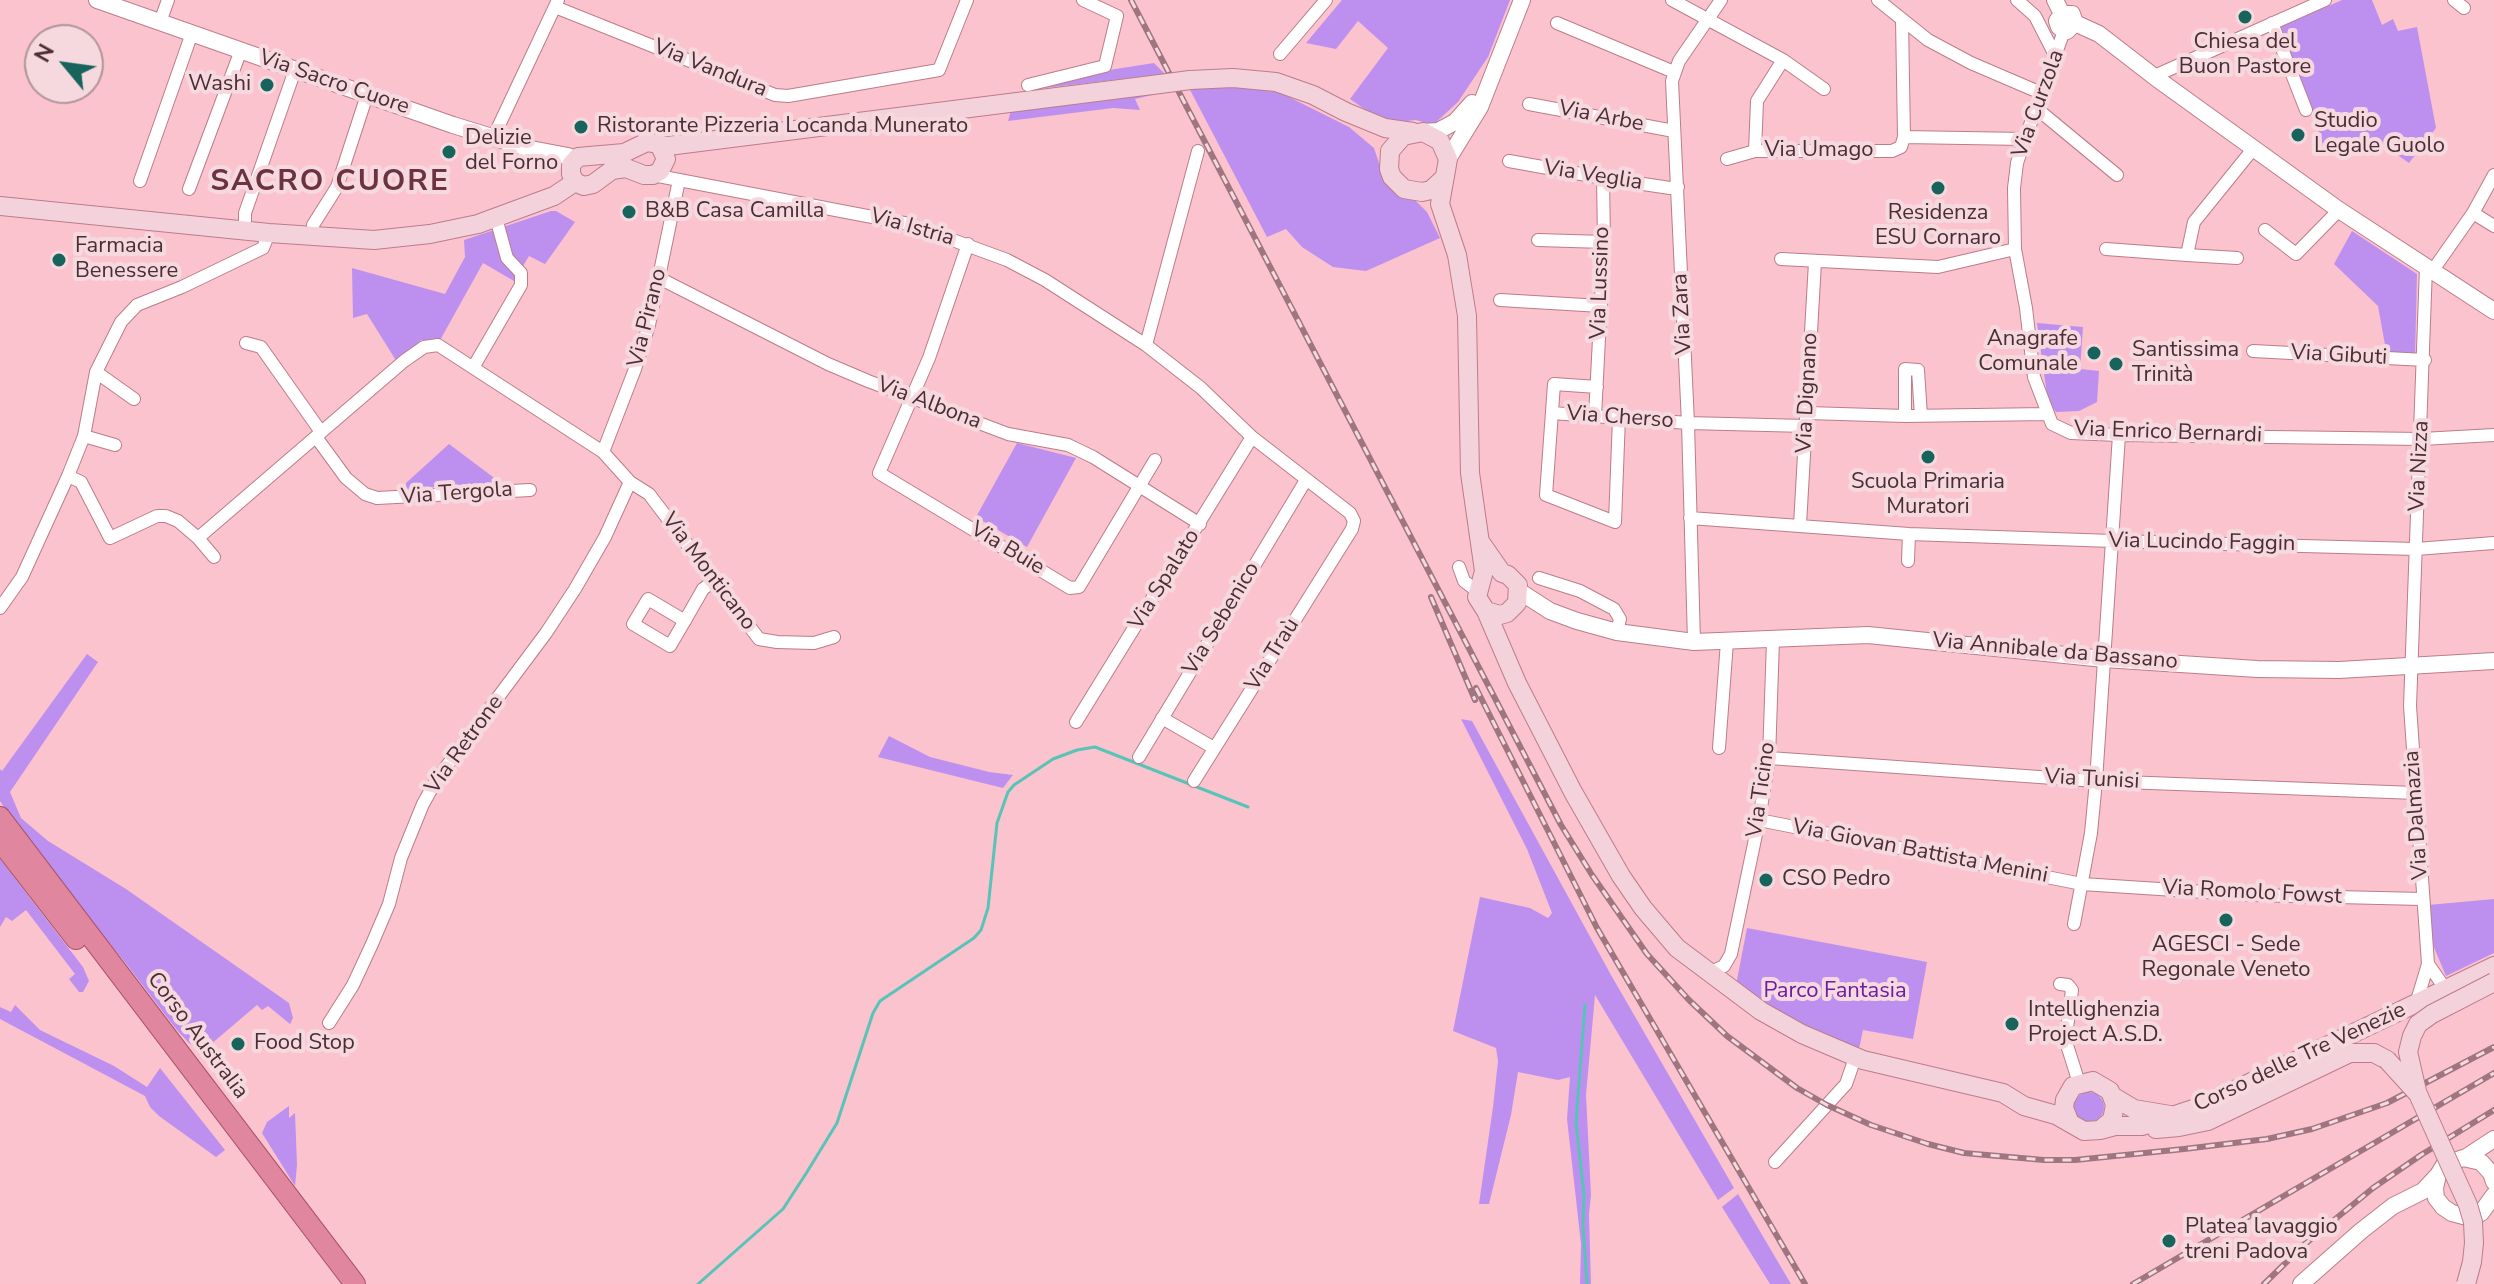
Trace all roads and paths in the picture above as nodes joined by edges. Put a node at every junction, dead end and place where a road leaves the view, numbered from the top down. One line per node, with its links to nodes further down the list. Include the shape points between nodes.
1 (97, 0): 16 (street, Via Sacro Cuore)
2 (168, 0): 16 (street)
3 (967, 0): 12 (street, Via Vandura, via 939,70 788,96)
4 (1083, 0): 30 (street, via 1117,16 1105,66)
5 (1326, 0): 23 (street)
6 (1522, 0): 26 (street)
7 (1672, 0): 14 (street)
8 (1721, 0): 14 (street)
9 (1878, 0): 15 (street)
10 (2017, 0): 24 (street, via 2035,16)
11 (2325, 0): 18 (street)
12 (557, 3): 41 (street)
13 (2064, 17): 24 (street, Via Curzola); 29 (street, via 2099,34)
14 (1708, 19): 25 (street); 28 (street)
15 (1902, 19): 20 (street); 22 (street)
16 (160, 22): 19 (street, Via Sacro Cuore)
17 (1557, 23): 28 (street)
18 (2272, 23): 29 (street); 36 (street)
19 (192, 33): 21 (street, Via Sacro Cuore); 60 (street)
20 (1928, 40): 22 (street, via 1912,43); 32 (street)
21 (241, 50): 27 (street, Via Sacro Cuore); 63 (street)
22 (1903, 52): 40 (street)
23 (1280, 54)
24 (2056, 57): 32 (street, Via Curzola)
25 (1783, 60): 31 (street); 47 (street, via 1757,101)
26 (1498, 65): 39 (street, via 1455,122 1438,131); 53 (street)
27 (295, 70): 33 (street, Via Sacro Cuore); 69 (street)
28 (1674, 72): 38 (street, Via Zara)
29 (2156, 78): 45 (street)
30 (1028, 85)
31 (1824, 89)
32 (2041, 93): 35 (street, Via Curzola)
33 (367, 95): 41 (street, Via Sacro Cuore); 70 (street, via 337,187)
34 (1529, 104): 38 (street, Via Arbe)
35 (2036, 108): 42 (street, Via Curzola); 55 (street)
36 (2306, 110)
37 (1346, 112): 39 (main road, via 1385,128); 43 (main road, bridge, via 1276,82 1190,80); 51 (main road, via 1380,142)
38 (1674, 131): 62 (street, Via Zara)
39 (1418, 132): 51 (main road, via 1396,142); 53 (main road, via 1440,141)
40 (1904, 137): 42 (street); 47 (street, Via Umago, via 1901,147 1892,151)
41 (493, 138): 50 (street, Via Sacro Cuore)
42 (2025, 139): 78 (street, Via Curzola, via 2014,188)
43 (660, 146): 44 (main road, via 647,142); 54 (main road, via 664,166)
44 (635, 149): 48 (main road); 54 (main road, via 632,160)
45 (2253, 149): 66 (street); 80 (street, via 2194,222)
46 (1198, 151): 90 (street)
47 (1755, 151): 49 (street, Via Umago)
48 (593, 156): 50 (main road); 57 (main road, via 601,165)
49 (1727, 159)
50 (574, 160): 61 (main road)
51 (1388, 161): 64 (main road, via 1397,184)
52 (1509, 161): 58 (street, Via Veglia)
53 (1446, 168): 64 (main road, via 1431,190); 72 (main road, via 1440,204)
54 (645, 172): 57 (main road, via 626,168); 59 (street, Via Istria)
55 (2117, 175)
56 (2494, 175): 67 (street)
57 (600, 178): 61 (main road, via 589,186)
58 (1603, 178): 62 (street, Via Veglia); 76 (street, Via Lussino)
59 (679, 180): 77 (street, Via Istria, via 872,215); 85 (street, Via Pirano)
60 (140, 181)
61 (575, 182): 68 (main road, via 554,196)
62 (1678, 187): 105 (street, Via Zara)
63 (189, 189)
64 (1412, 192): 72 (main road)
65 (0, 206): 74 (main road)
66 (2339, 210): 73 (street, via 2296,254); 84 (street)
67 (2473, 213): 71 (street); 84 (street)
68 (496, 218): 74 (main road, via 430,234 374,240); 93 (street, via 507,258 521,273 521,285)
69 (245, 221)
70 (313, 225)
71 (2494, 226)
72 (1447, 230): 127 (main road, via 1457,255 1467,316 1470,473)
73 (2265, 230)
74 (269, 233): 94 (street, via 263,248 137,305 121,322)
75 (1538, 240): 76 (street)
76 (1604, 242): 87 (street, Via Lussino)
77 (968, 244): 90 (street, Via Istria, via 1045,280); 96 (street)
78 (2015, 249): 83 (street, via 1938,267); 99 (street, Via Curzola, via 2034,377)
79 (2106, 249): 80 (street)
80 (2187, 255): 81 (street)
81 (2237, 258)
82 (1781, 259): 83 (street)
83 (1815, 262): 104 (street, Via Dignano)
84 (2430, 268): 88 (street); 92 (street, Via Nizza)
85 (659, 278): 96 (street, Via Albona, via 828,364); 113 (street, Via Pirano, via 635,369)
86 (1500, 300): 87 (street)
87 (1601, 306): 95 (street, Via Lussino)
88 (2494, 311)
89 (246, 343): 106 (street, Via Tergola, via 261,347)
90 (1146, 345): 110 (street, Via Istria)
91 (2253, 351): 92 (street, Via Gibuti)
92 (2425, 360): 111 (street, Via Nizza)
93 (474, 366): 106 (street, via 438,345 424,347); 113 (street)
94 (96, 372): 97 (street); 109 (street)
95 (1597, 387): 98 (street, via 1554,384); 100 (street, Via Lussino)
96 (911, 398): 118 (street, Via Albona, via 1008,434 1068,445); 118 (street, Via Buie, via 879,473 1070,588 1079,587)
97 (134, 399)
98 (1552, 413): 100 (street, Via Cherso); 103 (street, via 1546,495 1615,522)
99 (2047, 414): 102 (street, Via Enrico Bernardi); 107 (street, Via Enrico Bernardi, via 2052,424 2071,433)
100 (1595, 416): 103 (street, Via Cherso)
101 (1905, 416): 102 (street, Via Enrico Bernardi); 102 (street, via 1905,369 1918,370); 104 (street, Via Enrico Bernardi)
102 (1921, 416)
103 (1619, 417): 105 (street, Via Cherso)
104 (1807, 420): 105 (street, Via Enrico Bernardi); 122 (street, Via Dignano)
105 (1688, 423): 120 (street, Via Zara)
106 (318, 435): 119 (street, Via Tergola, via 346,478 377,498); 125 (street)
107 (2119, 435): 111 (street, Via Enrico Bernardi); 126 (street)
108 (2494, 435): 111 (street, Via Enrico Bernardi)
109 (84, 436): 112 (street); 115 (street)
110 (1252, 437): 116 (street, Via Istria); 121 (street, Via Spalato)
111 (2422, 439): 129 (street, Via Nizza)
112 (115, 445)
113 (603, 452): 117 (street, Via Monticano)
114 (1155, 460): 118 (street, Via Buie)
115 (68, 476): 125 (street, via 81,482 110,538 166,516); 138 (street, via 22,577)
116 (1306, 480): 123 (street, Via Istria, via 1350,513); 150 (street, Via Sebenico)
117 (630, 482): 135 (street, Via Monticano, via 649,494); 172 (street, Via Retrone, via 575,589 430,791 372,944)
118 (1139, 487): 121 (street, Via Albona)
119 (530, 490)
120 (1690, 518): 122 (street, Via Lucindo Faggin); 144 (street, Via Zara)
121 (1200, 524): 151 (street, Via Spalato)
122 (1800, 525): 124 (street, Via Lucindo Faggin)
123 (1352, 529): 152 (street, Via Traù)
124 (1909, 534): 126 (street, Via Lucindo Faggin); 131 (street)
125 (198, 538): 130 (street)
126 (2113, 541): 129 (street, Via Lucindo Faggin); 147 (street)
127 (1481, 543): 133 (main road); 136 (main road)
128 (2494, 543): 129 (street, Via Lucindo Faggin)
129 (2416, 549): 149 (street, Via Nizza)
130 (214, 557)
131 (1908, 561)
132 (1459, 567): 136 (street, via 1464,581)
133 (1502, 573): 136 (main road); 137 (main road, via 1514,579)
134 (1539, 578): 141 (street, via 1614,609 1620,619)
135 (714, 581): 140 (street, via 703,589); 142 (street, Via Monticano, via 759,639 814,643)
136 (1480, 585): 139 (main road, via 1479,602)
137 (1514, 604): 139 (main road, Via Annibale da Bassano, via 1493,614); 141 (street, Via Annibale da Bassano); 146 (main road, via 1503,625)
138 (0, 608)
139 (1486, 611): 146 (main road, Corso delle Tre Venezie)
140 (685, 621)
141 (1617, 632): 144 (street, Via Annibale da Bassano)
142 (834, 637)
143 (1773, 640): 145 (street, Via Annibale da Bassano); 147 (street, Via Annibale da Bassano, via 1868,635); 155 (street, Via Ticino)
144 (1694, 642): 145 (street, Via Annibale da Bassano)
145 (1727, 642): 153 (street)
146 (1503, 649): 167 (main road, Corso delle Tre Venezie, via 1566,779 1621,876 1677,948)
147 (2104, 659): 149 (street, Via Annibale da Bassano, via 2257,669); 157 (street)
148 (2494, 661): 149 (street, Via Annibale da Bassano)
149 (2410, 666): 158 (street, Via Dalmazia)
150 (1162, 718): 152 (street); 154 (street, Via Sebenico)
151 (1076, 722)
152 (1214, 748): 156 (street, Via Traù)
153 (1719, 748)
154 (1139, 757)
155 (1769, 758): 157 (street, Via Tunisi); 160 (street, Via Ticino)
156 (1194, 781)
157 (2096, 781): 158 (street, Via Tunisi); 162 (street)
158 (2416, 793): 163 (street, Via Dalmazia)
159 (0, 817): 191 (highway, Corso Australia)
160 (1759, 820): 162 (street, Via Giovan Battista Menini); 167 (street, Via Ticino, via 1731,954 1724,966)
161 (0, 841): 190 (highway, Corso Australia)
162 (2082, 884): 163 (street, Via Romolo Fowst); 164 (street)
163 (2422, 899): 165 (street, Via Dalmazia)
164 (2074, 924)
165 (2428, 964): 170 (street); 171 (street, Via Dalmazia)
166 (2494, 966): 170 (main road, Corso delle Tre Venezie)
167 (1709, 973): 173 (main road, Corso delle Tre Venezie, via 1782,1023)
168 (2494, 982): 175 (main road, bridge, via 2418,1024 2408,1052)
169 (2060, 984): 174 (street, via 2072,990 2067,1045)
170 (2449, 988): 171 (main road, Corso delle Tre Venezie)
171 (2416, 1004): 178 (main road, Corso delle Tre Venezie)
172 (329, 1023)
173 (1855, 1058): 177 (main road, Corso delle Tre Venezie, via 2003,1093); 184 (street, via 1846,1084)
174 (2074, 1087): 176 (main road, via 2100,1083); 177 (main road); 179 (main road, via 2064,1108)
175 (2418, 1094): 180 (main road, bridge, via 2387,1060 2361,1052 2191,1125); 193 (main road, bridge, via 2473,1222)
176 (2114, 1097): 178 (main road, via 2134,1109); 181 (main road, via 2115,1112)
177 (2036, 1109): 179 (main road, Corso delle Tre Venezie)
178 (2173, 1116): 180 (main road, Corso delle Tre Venezie)
179 (2070, 1123): 181 (main road, Corso delle Tre Venezie, via 2084,1131)
180 (2142, 1126): 181 (main road, Corso delle Tre Venezie)
181 (2100, 1130)
182 (2494, 1141): 183 (street); 186 (street)
183 (2465, 1158): 185 (street, via 2449,1162); 186 (street, via 2481,1162)
184 (1775, 1162)
185 (2438, 1175): 188 (street); 189 (street, via 2435,1192)
186 (2492, 1177)
187 (2494, 1195): 189 (street, via 2474,1216)
188 (2409, 1198): 189 (street); 192 (street)
189 (2443, 1207)
190 (339, 1284)
191 (355, 1284)
192 (2301, 1284)
193 (2466, 1284)

